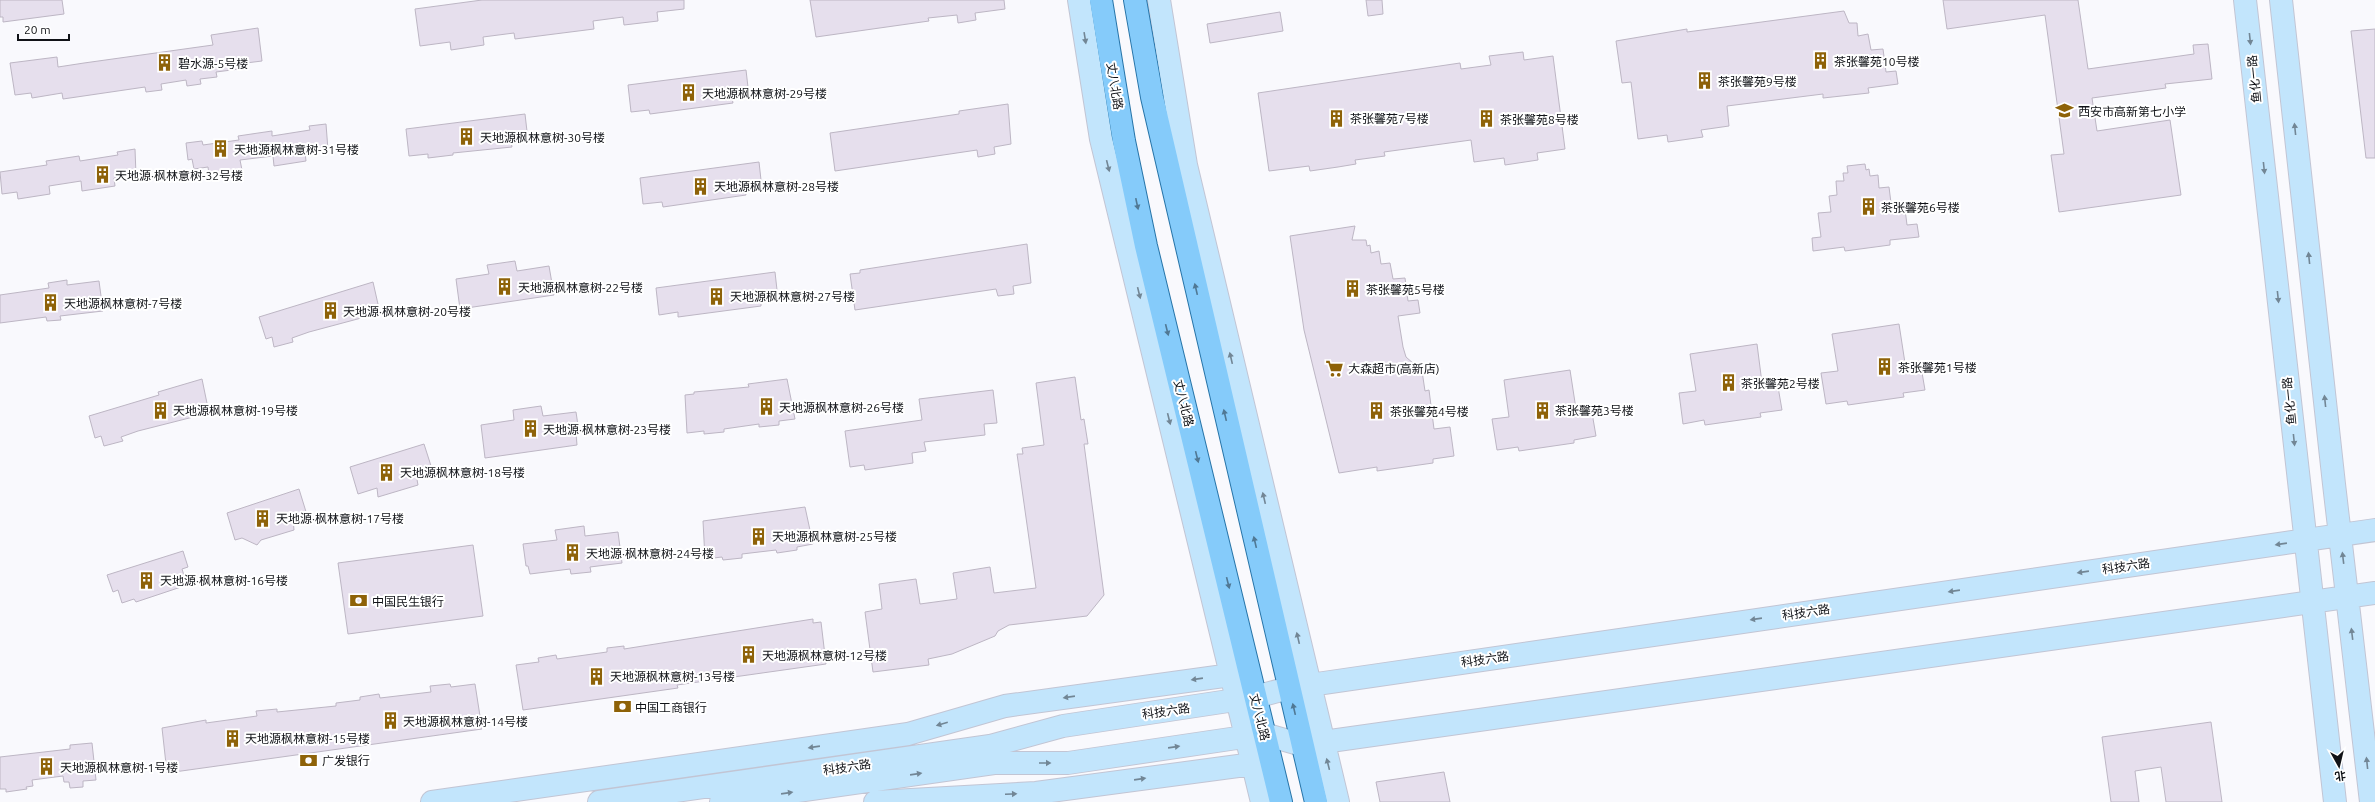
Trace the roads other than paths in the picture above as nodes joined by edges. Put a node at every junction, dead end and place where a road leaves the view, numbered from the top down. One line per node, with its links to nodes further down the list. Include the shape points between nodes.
1 (1079, 0): 13 (main road, one-way to 13, via 1101,139)
2 (1102, 0): 15 (main road, 丈八北路, one-way to 15, via 1124,141)
3 (1135, 0): 14 (main road, one-way to 3, via 1152,96)
4 (1159, 0): 14 (main road, one-way to 4, via 1186,165)
5 (2245, 0): 9 (main road, 鱼化一路, one-way to 9)
6 (2281, 0): 8 (main road, one-way to 6)
7 (2375, 530): 8 (main road, 科技六路)
8 (2340, 535): 9 (main road, 科技六路); 11 (main road, one-way to 8)
9 (2306, 540): 12 (main road, 鱼化一路); 14 (main road, 科技六路, one-way to 14)
10 (2375, 593): 11 (main road, 科技六路)
11 (2348, 597): 12 (main road, 科技六路); 29 (main road, one-way to 11)
12 (2312, 602): 17 (main road, 科技六路); 28 (main road, 鱼化一路)
13 (1231, 674): 15 (main road); 19 (main road, one-way to 19, via 1005,706 908,734)
14 (1299, 686): 15 (main road, 科技六路); 17 (main road, one-way to 14)
15 (1246, 699): 16 (main road, 丈八北路); 21 (main road, 科技六路, via 1064,726 990,746)
16 (1255, 736): 17 (main road, 科技六路); 18 (main road); 22 (main road, 科技六路, one-way to 16, via 994,763 1068,763); 25 (main road, 丈八北路)
17 (1313, 743): 26 (main road); 27 (main road, one-way to 17)
18 (1253, 764): 23 (main road, one-way to 18, via 1036,793); 24 (main road)
19 (532, 795): 20 (main road)
20 (432, 802)
21 (598, 802)
22 (721, 802)
23 (874, 802)
24 (1262, 802)
25 (1281, 802)
26 (1316, 802)
27 (1338, 802)
28 (2335, 802)
29 (2371, 802)

